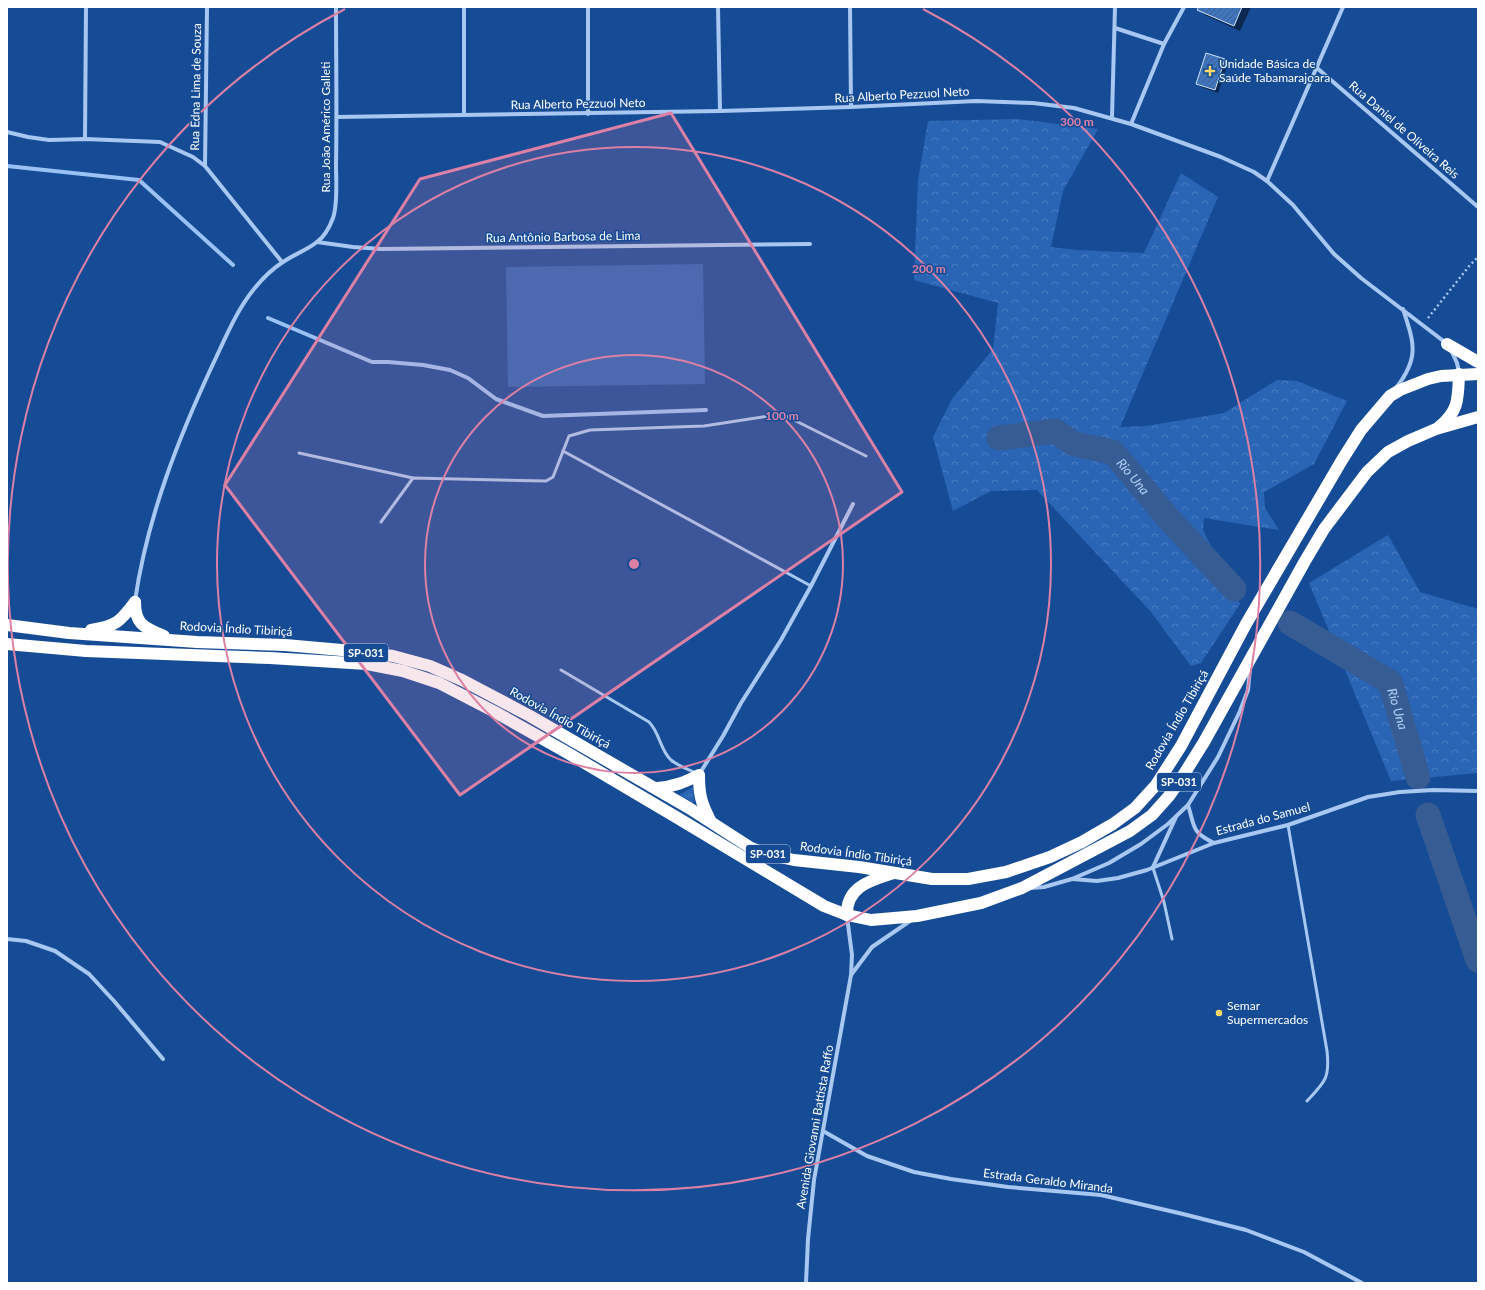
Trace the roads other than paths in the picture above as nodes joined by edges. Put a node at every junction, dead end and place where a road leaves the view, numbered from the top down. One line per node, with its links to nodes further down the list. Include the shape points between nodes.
1 (86, 7): 22 (street)
2 (207, 7): 23 (street, Rua Edna Lima de Souza)
3 (336, 7): 18 (street, Rua João Américo Galleti)
4 (464, 7): 17 (street)
5 (588, 7): 16 (street)
6 (718, 7): 15 (street)
7 (850, 7): 14 (street)
8 (1115, 7): 11 (street)
9 (1184, 7): 12 (street)
10 (1344, 7): 13 (street)
11 (1115, 28): 12 (street); 19 (street)
12 (1164, 44): 20 (street)
13 (1317, 68): 24 (street); 25 (street, Rua Daniel de Oliveira Reis)
14 (851, 107): 15 (street, Rua Alberto Pezzuol Neto); 19 (street, Rua Alberto Pezzuol Neto, via 976,101 1074,108)
15 (720, 111): 16 (street, Rua Alberto Pezzuol Neto)
16 (588, 114): 17 (street, Rua Alberto Pezzuol Neto)
17 (464, 115): 18 (street, Rua Alberto Pezzuol Neto)
18 (337, 116): 26 (street, Rua João Américo Galleti, via 334,216 328,229)
19 (1112, 117): 20 (street, Rua Alberto Pezzuol Neto)
20 (1131, 124): 24 (street, Rua Alberto Pezzuol Neto, via 1221,157)
21 (7, 132): 22 (street, via 49,140)
22 (85, 139): 23 (street, via 160,142 193,157)
23 (205, 166): 28 (street)
24 (1268, 181): 29 (street, Rua Alberto Pezzuol Neto, via 1293,205 1334,254 1361,278)
25 (1478, 207)
26 (317, 242): 27 (street, Rua Antônio Barbosa de Lima, via 381,248); 28 (street)
27 (810, 244)
28 (282, 262): 44 (street, via 253,290 233,322 193,407 161,491 138,577)
29 (1403, 308): 30 (street, Rua Alberto Pezzuol Neto); 34 (street, via 1414,351 1413,359)
30 (1447, 344): 31 (highway); 32 (street, Rua Alberto Pezzuol Neto)
31 (1478, 362)
32 (1460, 374): 33 (highway, Rodovia Índio Tibiriçá / SP-031); 34 (highway, Rodovia Índio Tibiriçá / SP-031, via 1428,378); 36 (highway, via 1456,408 1452,416)
33 (1478, 374)
34 (1390, 396): 60 (highway, Rodovia Índio Tibiriçá / SP-031, via 1361,430 1342,460 1246,624 1181,746 1156,784 1135,808 1114,824 1082,842 1050,857 1006,872 968,879 932,879)
35 (1478, 417): 36 (highway, SP-031)
36 (1436, 429): 49 (highway, SP-031, via 1388,452 1367,472 1324,529)
37 (563, 451): 39 (lane, via 569,436 590,430 704,426 782,414); 40 (lane, via 554,477 546,481); 43 (lane)
38 (299, 452): 40 (lane)
39 (866, 456)
40 (413, 478): 42 (lane)
41 (853, 504): 43 (street)
42 (381, 522)
43 (811, 586): 51 (street)
44 (135, 602): 46 (highway, via 116,624); 47 (highway, via 137,619 149,630 166,637)
45 (7, 625): 46 (highway, Rodovia Índio Tibiriçá / SP-031)
46 (69, 633): 47 (highway, Rodovia Índio Tibiriçá / SP-031)
47 (197, 642): 52 (highway, Rodovia Índio Tibiriçá / SP-031, via 285,645 353,651 393,656 430,666 530,716)
48 (7, 644): 63 (highway, SP-031, via 86,651 367,664 403,671 439,683 495,712 628,788 824,906)
49 (1251, 657): 54 (street, via 1248,690 1240,711 1218,757); 62 (highway, SP-031, via 1181,779 1152,815 1103,846)
50 (561, 670): 51 (lane, via 649,722 670,759)
51 (699, 775): 52 (highway, via 669,788); 56 (highway, via 701,801)
52 (657, 788): 56 (highway, Rodovia Índio Tibiriçá / SP-031)
53 (1478, 791): 57 (street, Estrada do Samuel, via 1433,790 1368,797)
54 (1188, 805): 55 (street); 58 (street, Estrada do Samuel, via 1195,830 1201,837)
55 (1178, 814): 59 (street); 61 (street, via 1141,844 1109,863)
56 (712, 823): 60 (highway, Rodovia Índio Tibiriçá / SP-031, via 751,848 770,855)
57 (1288, 825): 58 (street, Estrada do Samuel); 69 (lane, via 1329,1067 1324,1084)
58 (1214, 843): 59 (street)
59 (1153, 868): 61 (street, via 1097,881); 66 (lane)
60 (895, 872): 63 (highway, via 858,888 846,906)
61 (1072, 878): 62 (street, via 1044,887)
62 (1016, 890): 64 (highway, SP-031, via 981,902)
63 (847, 915): 64 (highway, SP-031, via 871,920); 67 (street, Avenida Giovanni Battista Raffo, via 852,955)
64 (917, 916): 67 (street, Avenida Giovanni Battista Raffo, via 872,947)
65 (7, 939): 68 (street, via 26,941 55,951 89,974)
66 (1172, 939)
67 (850, 975): 70 (street, Avenida Giovanni Battista Raffo)
68 (163, 1059)
69 (1307, 1101)
70 (823, 1131): 71 (street, Avenida Giovanni Battista Raffo, via 814,1180); 72 (street, Estrada Geraldo Miranda, via 867,1156 914,1172 1008,1187 1101,1196 1246,1230 1304,1252)
71 (806, 1283)
72 (1362, 1283)

